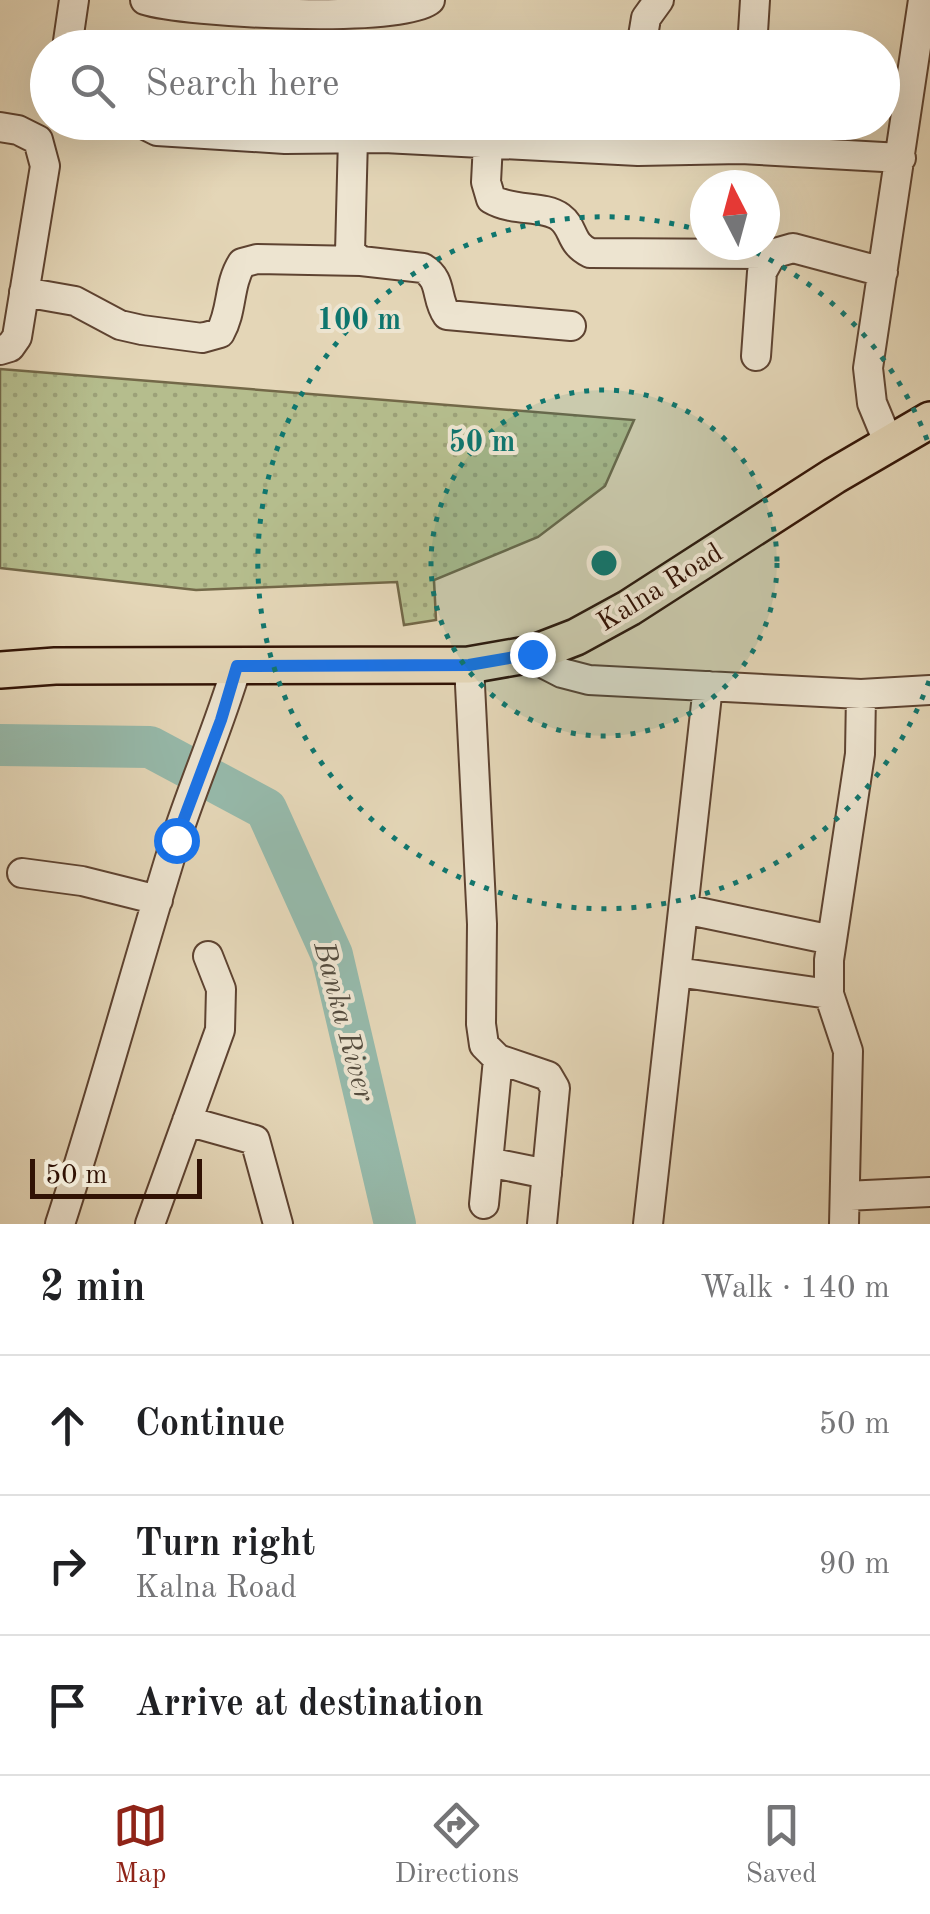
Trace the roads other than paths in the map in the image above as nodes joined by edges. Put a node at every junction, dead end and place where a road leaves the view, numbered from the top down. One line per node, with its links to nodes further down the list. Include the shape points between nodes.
1 (74, 0): 7 (street)
2 (145, 0): 3 (street, via 264,12 404,10)
3 (430, 0)
4 (660, 0): 8 (street)
5 (754, 0): 9 (street)
6 (922, 0): 18 (street)
7 (70, 30)
8 (644, 30)
9 (753, 30)
10 (0, 127): 11 (street)
11 (30, 130)
12 (44, 140): 24 (street)
13 (353, 140): 22 (street, via 348,236 350,252)
14 (398, 140): 17 (street)
15 (574, 140): 17 (street)
16 (772, 140): 18 (street)
17 (488, 144): 20 (street, via 486,182 491,198 506,208 560,216 590,253)
18 (901, 158): 23 (street)
19 (780, 252): 23 (street, via 792,248)
20 (690, 254)
21 (769, 260): 27 (street, via 762,272)
22 (361, 261): 24 (street, via 242,263 229,317 220,333 202,338 120,326 75,301); 25 (street, via 423,268 438,282 447,315)
23 (883, 272): 29 (street, via 868,368 872,403)
24 (24, 292): 26 (street, via 17,337)
25 (571, 326)
26 (0, 350)
27 (756, 356)
28 (930, 420): 29 (main road, Kalna Road)
29 (889, 444): 30 (main road, Kalna Road, via 629,608 576,638)
30 (527, 655): 31 (main road, Kalna Road); 34 (street, via 589,680)
31 (469, 665): 32 (main road, Kalna Road); 44 (street, via 481,1024 484,1045)
32 (237, 666): 33 (main road, Kalna Road); 38 (street)
33 (0, 670)
34 (708, 686): 36 (street); 39 (street)
35 (930, 690): 36 (street)
36 (860, 694): 40 (street, via 860,754)
37 (22, 873): 38 (street)
38 (158, 900): 51 (street)
39 (684, 910): 40 (street); 42 (street)
40 (832, 940): 43 (street)
41 (208, 956): 45 (street, via 221,989 220,1030)
42 (677, 972): 43 (street); 55 (street)
43 (829, 994): 50 (street, via 848,1051)
44 (498, 1059): 46 (street); 47 (street, via 548,1076 556,1088)
45 (188, 1121): 52 (street); 53 (street, via 255,1140)
46 (488, 1162): 47 (street); 49 (street)
47 (547, 1174): 54 (street)
48 (930, 1192): 50 (street)
49 (484, 1204)
50 (844, 1210)
51 (60, 1224)
52 (150, 1224)
53 (278, 1224)
54 (542, 1224)
55 (648, 1224)

